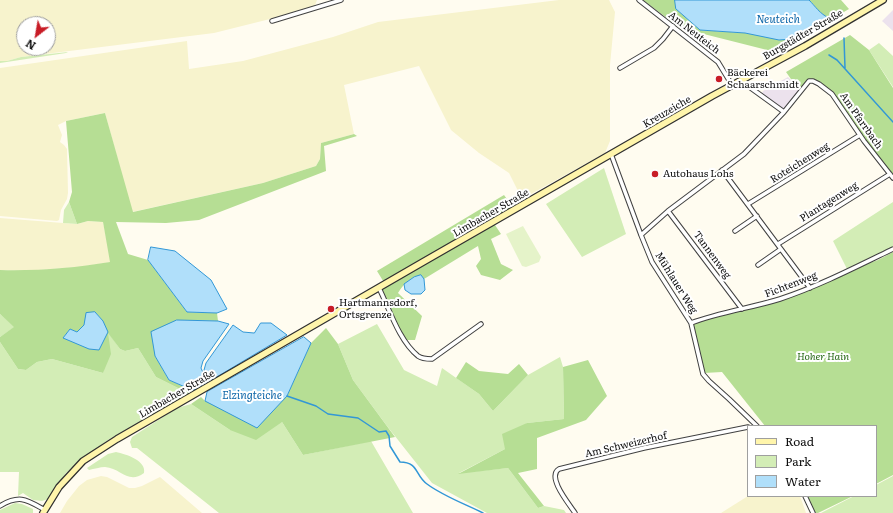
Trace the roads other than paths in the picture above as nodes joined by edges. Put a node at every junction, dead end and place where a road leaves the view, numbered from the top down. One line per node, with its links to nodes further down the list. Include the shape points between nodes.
1 (341, 0): 4 (street)
2 (639, 0): 5 (street, Am Neuteich)
3 (883, 0): 7 (main road, Burgstädter Straße)
4 (272, 21)
5 (673, 26): 6 (street, via 654,48); 8 (street, Am Neuteich, via 718,62)
6 (620, 68)
7 (743, 79): 8 (main road, Burgstädter Straße); 9 (street, via 748,86)
8 (732, 85): 11 (main road, Kreuzeiche)
9 (784, 112): 10 (street, Am Pfarrbach, via 813,80 832,94); 12 (street, via 744,154)
10 (860, 135): 13 (street, Am Pfarrbach); 15 (street, Roteichenweg)
11 (611, 154): 19 (street, Mühlauer Weg); 24 (main road, Limbacher Straße)
12 (722, 170): 15 (street); 16 (street)
13 (890, 174): 14 (street, Am Pfarrbach); 20 (street, Plantagenweg)
14 (893, 178)
15 (748, 204): 17 (street)
16 (668, 211): 19 (street); 26 (street, Tannenweg)
17 (757, 216): 18 (street); 20 (street)
18 (735, 232)
19 (641, 235): 27 (street, Mühlauer Weg, via 658,273)
20 (778, 244): 21 (street)
21 (781, 249): 23 (street); 25 (street)
22 (893, 249): 25 (street, Fichtenweg)
23 (758, 265)
24 (379, 288): 28 (street, via 404,340 418,356 425,359 432,359); 33 (main road, Limbacher Straße, via 83,461 59,487)
25 (810, 288): 26 (street, Fichtenweg)
26 (742, 309): 27 (street, Fichtenweg)
27 (691, 323): 29 (street, Mühlauer Weg, via 703,374)
28 (481, 324)
29 (755, 425)
30 (747, 427): 34 (street, Am Schweizerhof, via 644,448 559,469 554,475 557,485)
31 (805, 497): 35 (street)
32 (0, 506): 33 (street, Limbacher Straße, via 14,499 21,499 34,504)
33 (44, 512)
34 (575, 513)
35 (813, 513)

